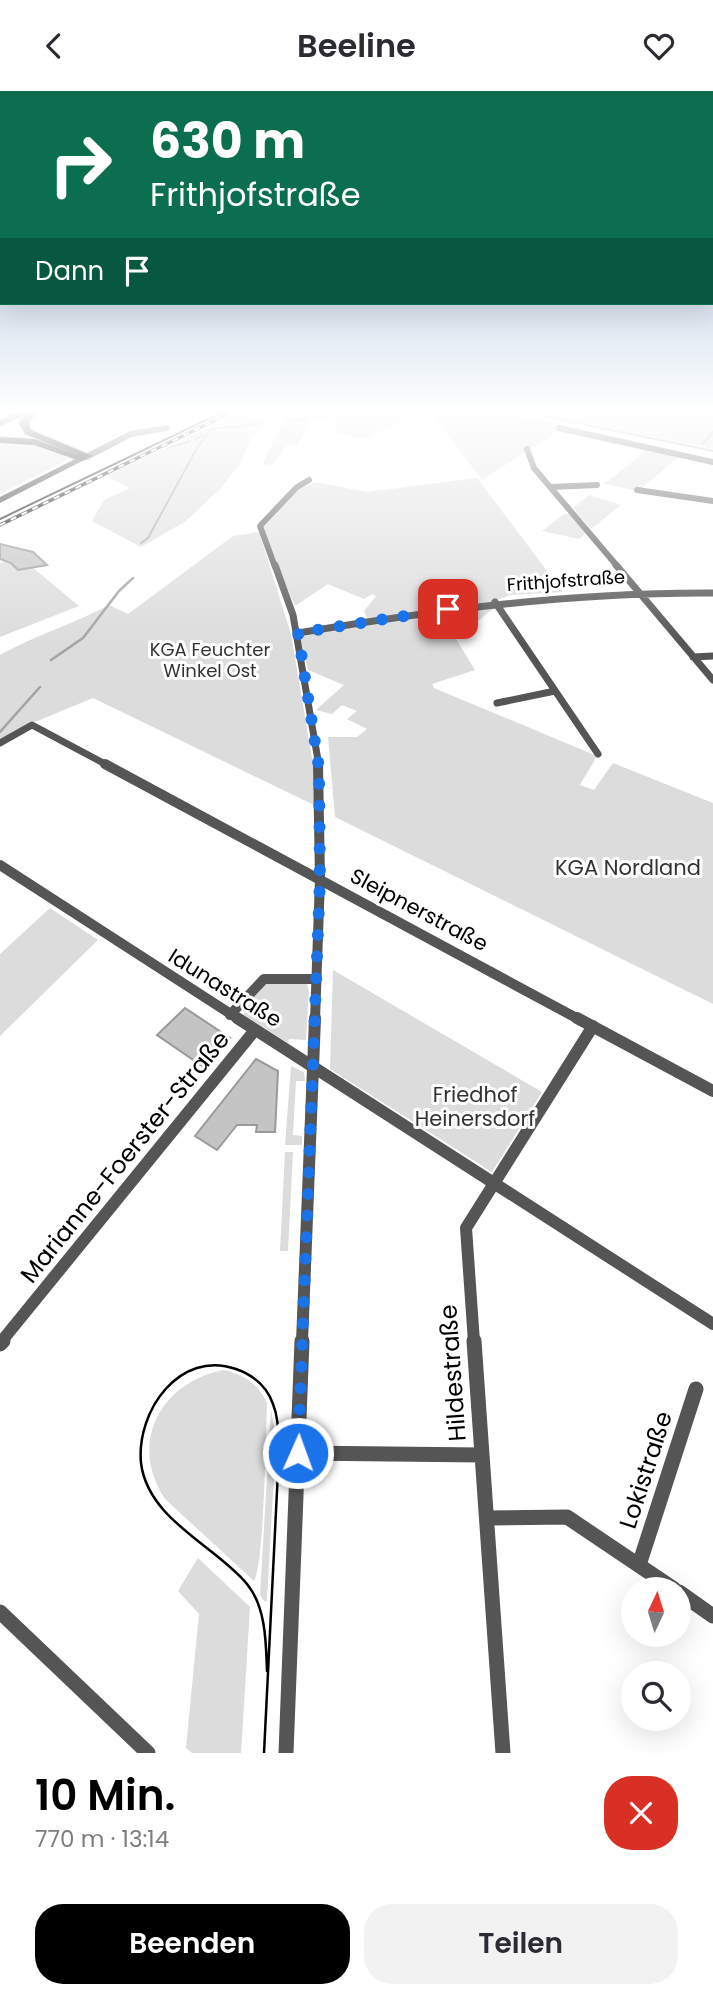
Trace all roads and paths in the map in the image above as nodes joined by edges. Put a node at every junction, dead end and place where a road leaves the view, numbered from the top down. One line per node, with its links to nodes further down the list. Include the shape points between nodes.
1 (551, 487): 7 (street)
2 (25, 488): 5 (main road)
3 (300, 488): 10 (street, via 260,526)
4 (637, 490): 6 (street)
5 (0, 500)
6 (713, 501)
7 (637, 592): 8 (street, Frithjofstraße); 9 (street, Frithjofstraße); 12 (street)
8 (713, 593)
9 (495, 602): 10 (street, Frithjofstraße); 14 (street)
10 (298, 633): 19 (street, via 319,768)
11 (713, 656): 12 (street)
12 (693, 657): 13 (street)
13 (713, 680)
14 (555, 691): 15 (street); 17 (street)
15 (496, 703)
16 (0, 743): 19 (street, Sleipnerstraße, via 32,725)
17 (598, 754)
18 (0, 865): 21 (street, Idunastraße)
19 (320, 879): 20 (street); 22 (street, Sleipnerstraße)
20 (316, 979): 21 (street, via 264,979); 24 (street)
21 (230, 1015): 23 (street, Idunastraße)
22 (593, 1026): 25 (street, Sleipnerstraße); 26 (street, Hildestraße)
23 (255, 1030): 24 (street, Idunastraße); 28 (street, Marianne-Foerster-Straße)
24 (313, 1066): 26 (street, Idunastraße); 30 (street)
25 (713, 1091)
26 (494, 1184): 27 (street, Idunastraße); 31 (street, Hildestraße, via 466,1228)
27 (713, 1324)
28 (0, 1344)
29 (696, 1389): 33 (street, Lokistraße)
30 (298, 1453): 31 (street); 39 (street)
31 (482, 1455): 32 (street, Hildestraße)
32 (488, 1518): 33 (street, via 567,1517); 40 (street, Hildestraße)
33 (639, 1565): 34 (street)
34 (656, 1577)
35 (691, 1601): 37 (street)
36 (0, 1612): 38 (street)
37 (713, 1616)
38 (148, 1753)
39 (286, 1753)
40 (503, 1753)

